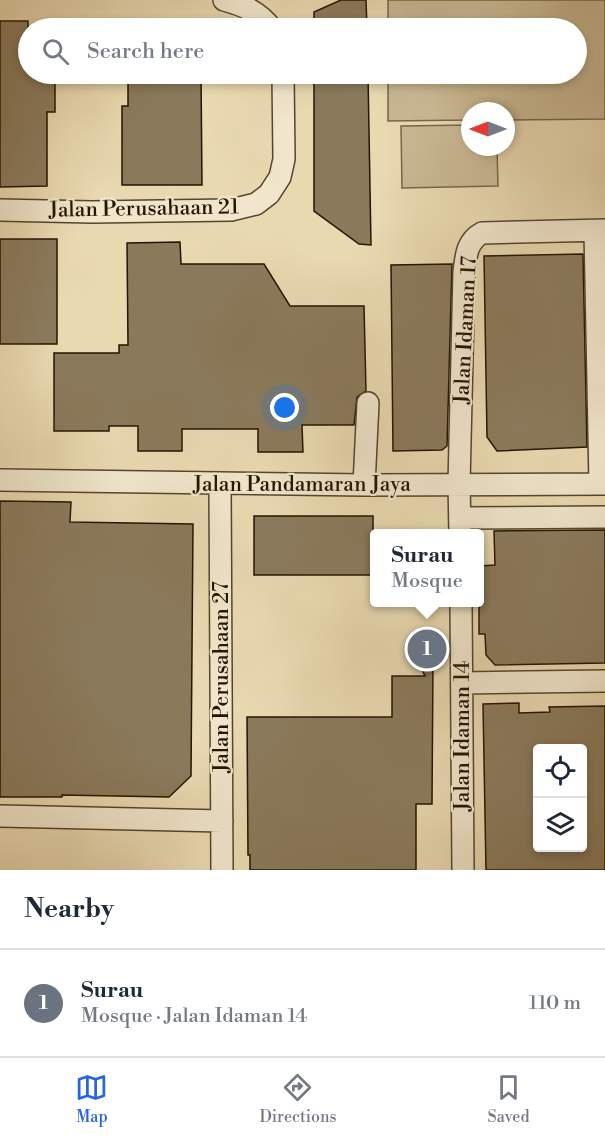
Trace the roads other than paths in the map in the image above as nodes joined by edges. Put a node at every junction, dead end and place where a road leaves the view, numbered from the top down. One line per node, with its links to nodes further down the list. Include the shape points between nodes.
1 (224, 0): 2 (street, via 242,5)
2 (263, 18)
3 (283, 84): 4 (street, Jalan Perusahaan 21, via 284,159 280,177 269,194 256,204 231,210)
4 (0, 210)
5 (600, 230): 9 (street, Jalan Idaman 17, via 482,233 474,237 467,249); 10 (street)
6 (368, 403): 11 (street)
7 (0, 480): 8 (street, Jalan Pandamaran Jaya)
8 (220, 483): 11 (street, Jalan Pandamaran Jaya); 18 (street, Jalan Perusahaan 27)
9 (459, 484): 10 (street, Jalan Pandamaran Jaya); 11 (street, Jalan Pandamaran Jaya); 13 (street)
10 (603, 484)
11 (364, 485)
12 (605, 517): 13 (street)
13 (460, 526)
14 (461, 607): 16 (street, Jalan Idaman 14)
15 (605, 681): 16 (street)
16 (462, 683): 20 (street, Jalan Idaman 14)
17 (0, 816): 18 (street)
18 (222, 821): 19 (street, Jalan Perusahaan 27)
19 (222, 870)
20 (463, 870)

